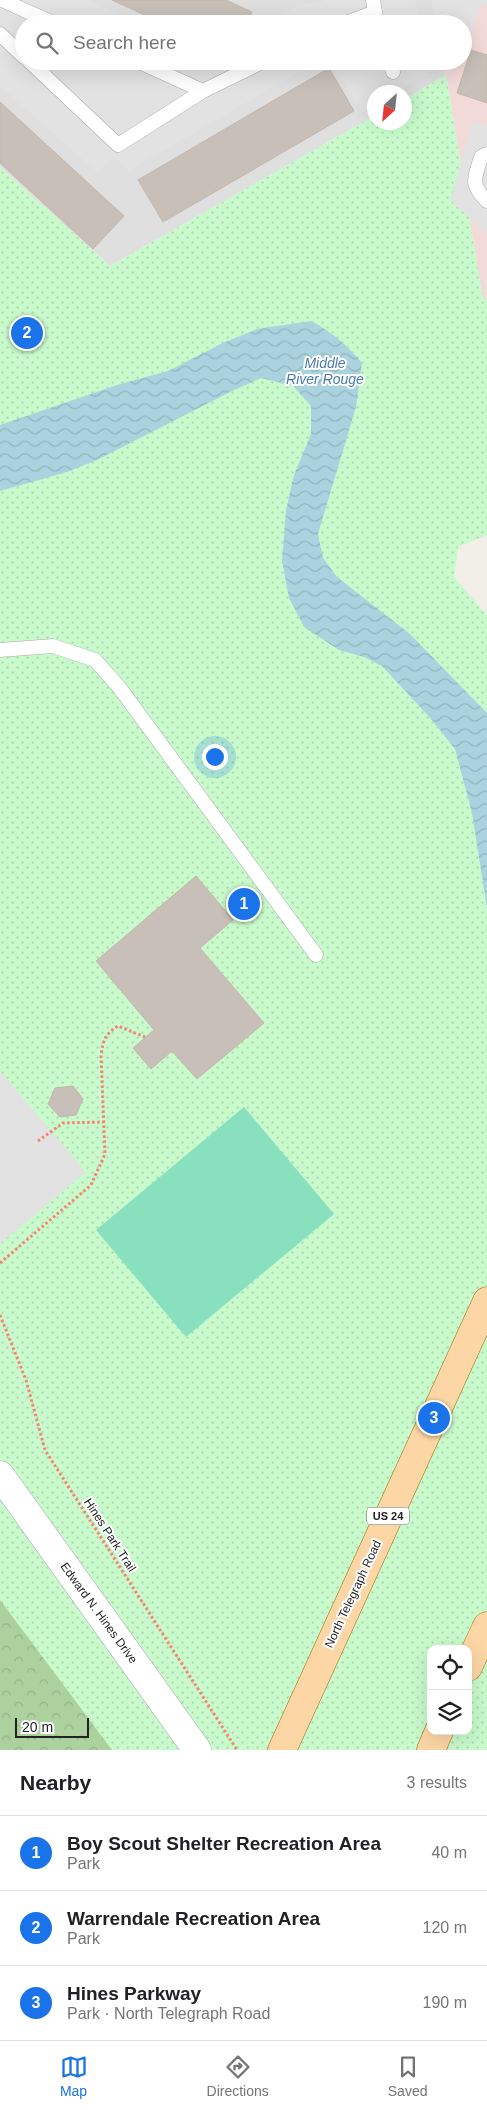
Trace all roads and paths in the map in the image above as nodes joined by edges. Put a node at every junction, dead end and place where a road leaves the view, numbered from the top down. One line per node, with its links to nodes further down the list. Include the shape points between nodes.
1 (2, 0): 2 (lane)
2 (35, 15)
3 (0, 34): 4 (lane)
4 (15, 48)
5 (39, 70): 8 (lane, via 118,144)
6 (157, 70): 8 (lane)
7 (246, 70): 8 (lane)
8 (203, 91)
9 (487, 154): 10 (lane, via 481,157 474,181 476,190)
10 (487, 200)
11 (0, 650): 12 (lane, via 53,646 95,660)
12 (316, 955)
13 (145, 1037): 14 (path, via 118,1026 108,1032 103,1042)
14 (104, 1122): 15 (path, via 63,1123); 16 (path, via 105,1154 91,1185)
15 (38, 1141)
16 (0, 1263)
17 (487, 1301): 23 (main road, North Telegraph Road / US 24)
18 (0, 1315): 25 (path, Hines Park Trail, via 26,1380 45,1450)
19 (0, 1475): 24 (street, Edward N. Hines Drive)
20 (487, 1626): 21 (main road)
21 (472, 1658)
22 (437, 1735): 26 (main road)
23 (286, 1741)
24 (197, 1750)
25 (237, 1750)
26 (431, 1750)

